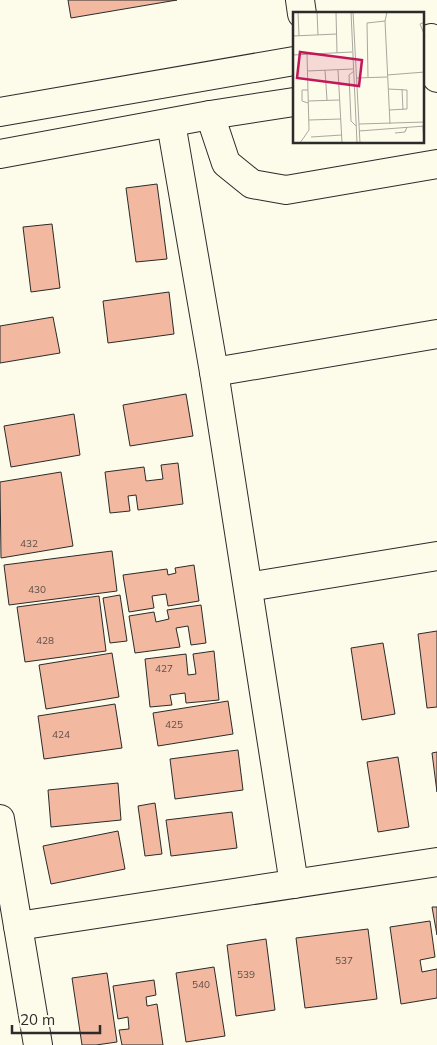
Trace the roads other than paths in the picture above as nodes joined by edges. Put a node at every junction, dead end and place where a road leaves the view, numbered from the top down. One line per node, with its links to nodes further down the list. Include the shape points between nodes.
1 (430, 38): 3 (street)
2 (293, 61): 6 (street)
3 (437, 78): 4 (street)
4 (424, 81)
5 (293, 102): 7 (street)
6 (0, 112)
7 (210, 115): 8 (street); 10 (street, via 226,163 252,184 286,190)
8 (171, 123): 9 (street); 12 (street)
9 (0, 154)
10 (437, 164)
11 (437, 334): 12 (street)
12 (214, 372): 14 (street)
13 (437, 556): 14 (street)
14 (248, 587): 17 (street)
15 (0, 819): 18 (street)
16 (437, 862): 17 (street)
17 (294, 884): 18 (street)
18 (18, 926): 19 (street)
19 (38, 1045)

